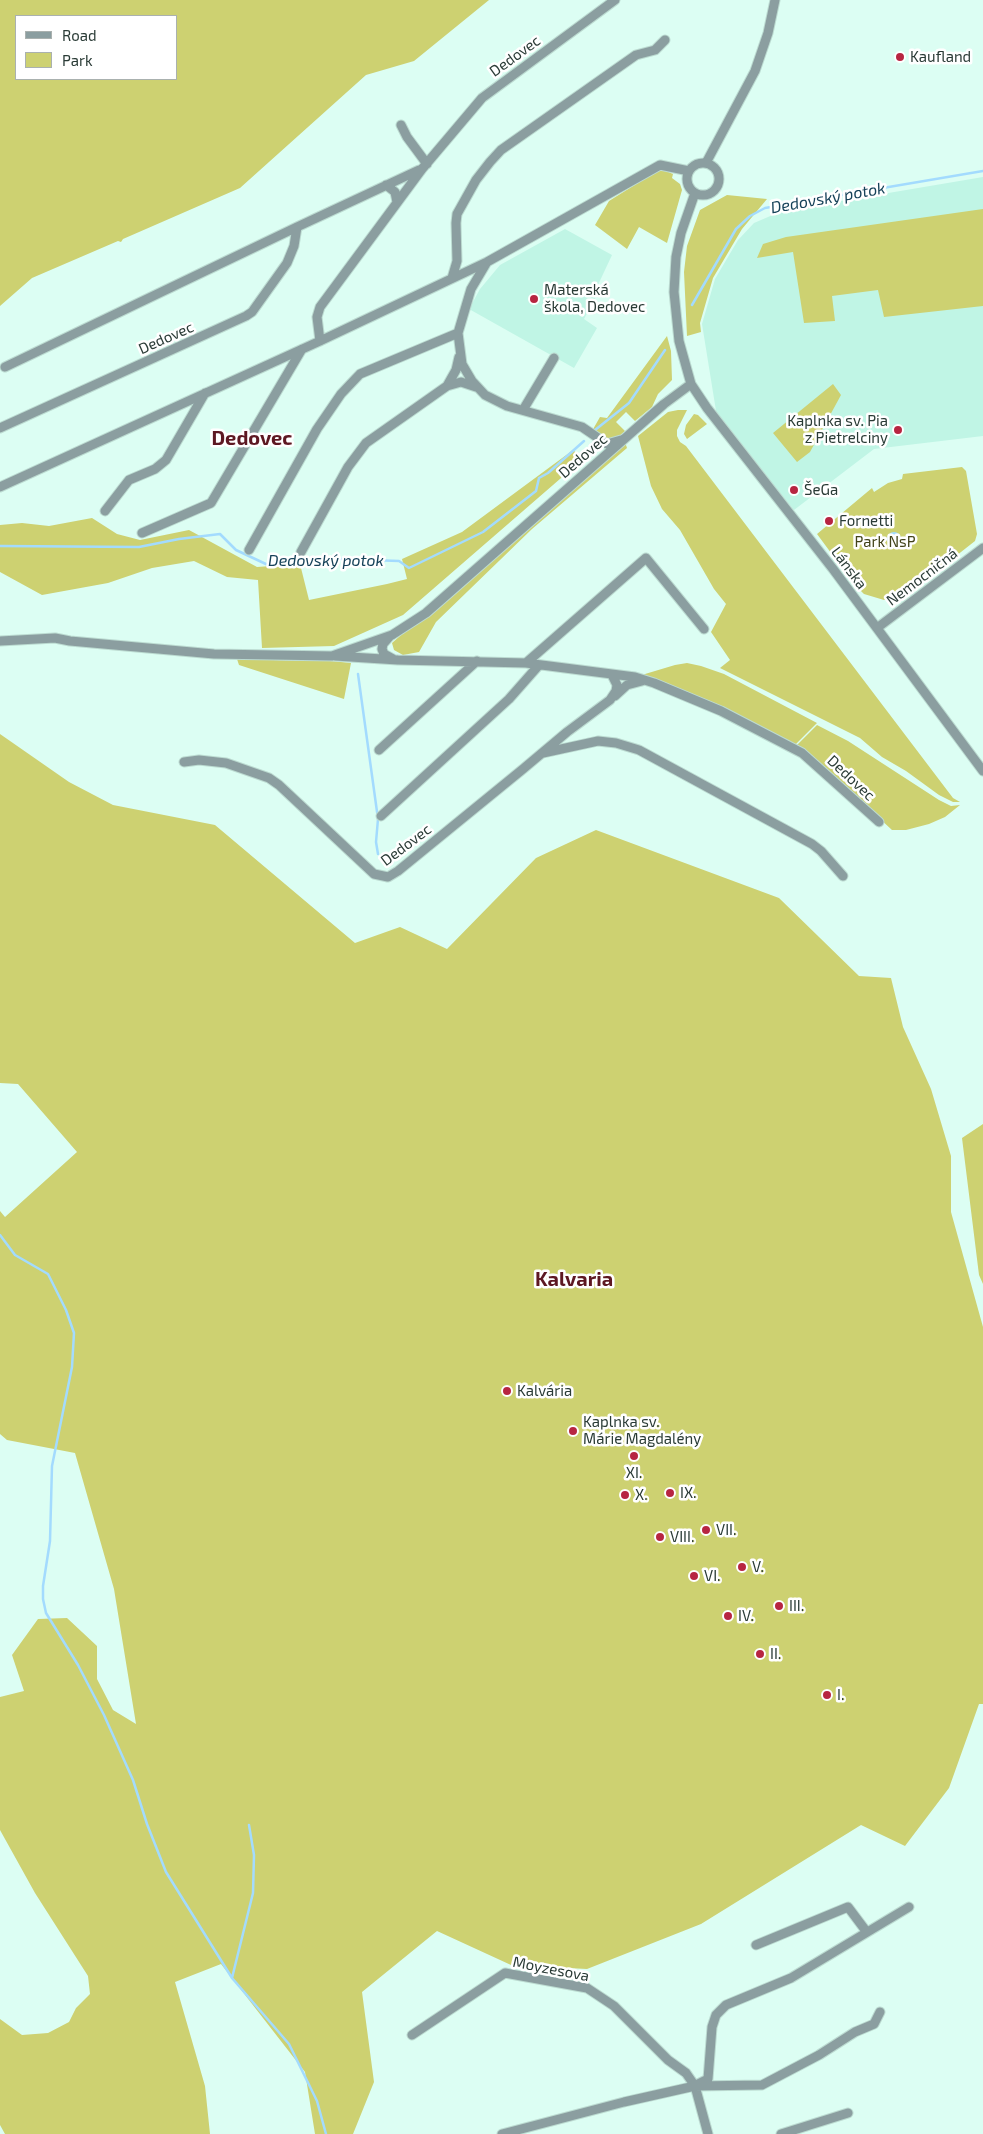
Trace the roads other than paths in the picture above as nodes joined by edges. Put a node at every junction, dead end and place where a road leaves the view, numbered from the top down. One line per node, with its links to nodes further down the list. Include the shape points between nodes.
1 (615, 0): 6 (street, Dedovec, via 482,98)
2 (775, 0): 5 (street, via 755,72)
3 (665, 40): 13 (street, via 655,50 636,55 501,150 490,162 457,214 457,261)
4 (401, 124): 6 (street)
5 (706, 163): 7 (street, via 693,166); 9 (street, via 717,172 719,181 710,193)
6 (424, 166): 8 (street, Dedovec); 10 (street, Dedovec)
7 (689, 171): 9 (street, via 687,182); 12 (street, via 660,165)
8 (386, 185): 10 (street, via 394,192); 11 (street, Dedovec)
9 (695, 193): 20 (street, via 679,241 674,292 679,341)
10 (397, 202): 15 (street, Dedovec, via 320,307 317,317)
11 (296, 226): 19 (street, Dedovec); 25 (street, Dedovec, via 294,246 287,263 252,312)
12 (487, 262): 13 (street); 14 (street, Dedovec, via 471,289)
13 (452, 278): 15 (street)
14 (458, 333): 17 (street, Dedovec); 30 (street, via 360,374 341,394 317,429)
15 (320, 341): 16 (street)
16 (302, 349): 23 (street); 29 (street, via 211,504)
17 (459, 352): 21 (street, via 456,370); 22 (street, Dedovec, via 465,369)
18 (554, 358): 24 (street)
19 (5, 367)
20 (691, 384): 26 (street, Dedovec); 33 (street, Lánska)
21 (447, 386): 22 (street, via 461,382); 31 (street, via 366,444 348,467)
22 (478, 388): 24 (street, Dedovec, via 495,401)
23 (205, 393): 27 (street); 28 (street, via 166,460 155,469 129,480)
24 (523, 410): 26 (street, Dedovec, via 587,430 602,442 615,443)
25 (0, 428)
26 (624, 439): 35 (street, Dedovec, via 426,613)
27 (0, 487)
28 (105, 510)
29 (142, 534)
30 (249, 550)
31 (301, 552)
32 (982, 552): 33 (street, Nemocničná)
33 (877, 628): 48 (street, Lánska)
34 (704, 629): 40 (street, via 646,558)
35 (392, 635): 37 (street, Dedovec); 38 (street, via 383,644 382,652 386,657)
36 (0, 640): 37 (street, Dedovec, via 55,638 214,654)
37 (332, 656): 38 (street, Dedovec)
38 (398, 660): 39 (street, Dedovec)
39 (477, 661): 40 (street, Dedovec); 45 (street)
40 (526, 663): 41 (street, Dedovec)
41 (539, 665): 42 (street, Dedovec); 49 (street, via 509,699)
42 (612, 675): 43 (street, Dedovec); 44 (street, via 616,686)
43 (654, 683): 44 (street, Dedovec, via 631,682); 50 (street, Dedovec, via 760,730 802,753)
44 (610, 700): 46 (street, Dedovec)
45 (379, 750)
46 (543, 753): 47 (street, Dedovec, via 398,871 384,878 367,868 274,781 226,763); 51 (street, via 598,741 639,750 807,841 821,851)
47 (184, 762)
48 (983, 771)
49 (381, 816)
50 (879, 822)
51 (843, 876)
52 (909, 1907): 53 (street)
53 (866, 1931): 54 (street, via 848,1907); 57 (street, via 791,1978 726,2005 716,2015 712,2027 708,2079)
54 (756, 1945)
55 (880, 2012): 57 (street, via 874,2024 762,2085)
56 (412, 2035): 57 (street, Moyzesova, via 505,1973 514,1974 587,1988 614,2006 668,2060 686,2073)
57 (695, 2086): 59 (street); 60 (street, Moyzesova)
58 (848, 2113): 61 (street)
59 (502, 2134)
60 (708, 2134)
61 (781, 2134)

